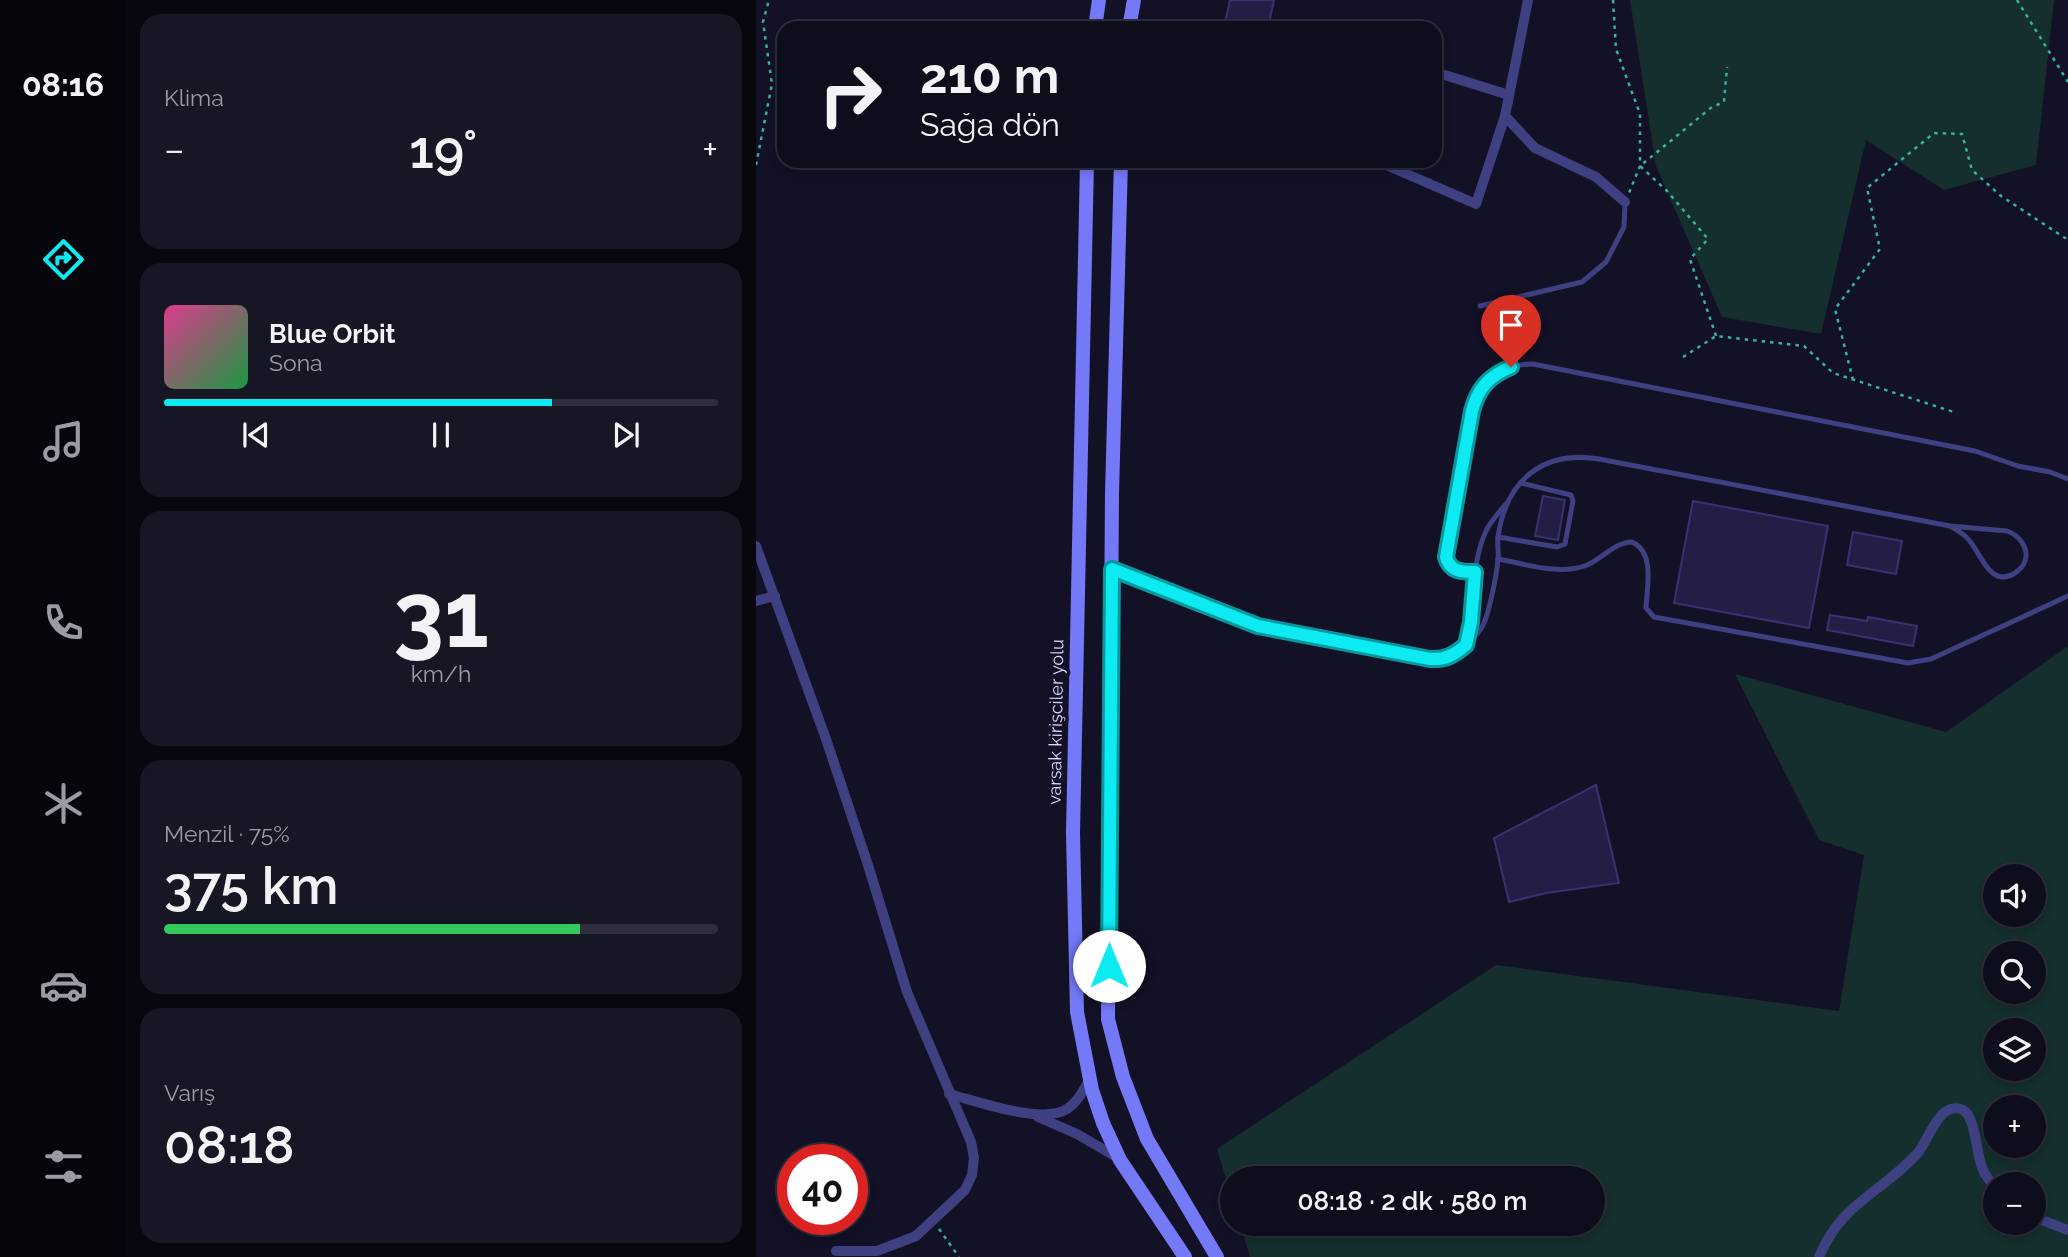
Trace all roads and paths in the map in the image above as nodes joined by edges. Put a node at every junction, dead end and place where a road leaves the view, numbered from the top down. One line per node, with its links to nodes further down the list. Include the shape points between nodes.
1 (769, 0): 14 (path, via 763,22 772,84)
2 (1099, 0): 7 (street)
3 (1134, 0): 8 (street)
4 (1528, 0): 12 (street)
5 (1613, 0): 15 (path, via 1616,48 1640,114)
6 (2017, 0): 11 (path)
7 (1096, 21)
8 (1130, 21)
9 (1727, 66): 15 (path, via 1724,102)
10 (1442, 74): 12 (street)
11 (2068, 82)
12 (1509, 95): 13 (street)
13 (1505, 116): 18 (street, via 1476,204); 19 (street, via 1535,148 1596,177)
14 (756, 165)
15 (1640, 166): 19 (path); 22 (path, via 1708,239 1690,259)
16 (1087, 168): 39 (street, varsak kirişciler yolu, via 1073,833 1077,1012)
17 (1121, 168): 33 (street)
18 (1393, 168)
19 (1625, 202): 21 (lane, via 1624,228 1606,262 1582,282)
20 (2068, 234): 24 (path, via 2065,238 2012,203 1972,170 1962,134 1934,133 1867,188 1880,248 1835,309)
21 (1480, 306)
22 (1716, 337): 23 (path); 24 (path, via 1804,346 1833,373)
23 (1683, 357)
24 (1853, 380): 25 (path)
25 (1957, 413)
26 (2068, 479): 34 (lane, via 1975,451 1521,364 1487,381 1472,411 1446,557 1454,569)
27 (1521, 483): 28 (lane); 29 (lane, via 1543,464 1582,456); 30 (lane, via 1571,495 1565,544 1557,547)
28 (1508, 500): 30 (lane); 34 (lane, via 1488,529)
29 (1950, 526): 29 (lane, via 2015,533 2026,549 2023,566 2013,574 1992,573 1967,537)
30 (1498, 537): 32 (lane)
31 (756, 547): 35 (street)
32 (1498, 559): 36 (lane, via 1569,569 1588,565 1632,541 1646,556 1646,608 1654,617 1908,663 1931,659); 38 (lane, via 1485,621)
33 (1112, 569): 38 (lane, via 1258,626 1430,659 1451,657); 51 (street, via 1108,1019 1123,1077 1147,1139)
34 (1475, 572): 38 (lane)
35 (775, 596): 37 (street); 40 (street, via 907,992)
36 (2068, 596)
37 (756, 601)
38 (1466, 645)
39 (1090, 1079): 41 (street, via 1066,1111); 42 (street, varsak kirişciler yolu)
40 (949, 1094): 41 (street); 44 (street, via 971,1142 973,1167 965,1190)
41 (1028, 1113): 42 (street, via 1102,1146)
42 (1120, 1160): 50 (street, varsak kirişciler yolu)
43 (1984, 1172): 52 (street, via 1971,1119 1957,1108 1945,1111 1918,1153 1834,1226)
44 (934, 1220): 47 (street, via 916,1236 877,1251); 48 (path)
45 (2046, 1222): 46 (street)
46 (2068, 1230)
47 (836, 1251)
48 (958, 1256): 49 (path)
49 (951, 1257)
50 (1185, 1257)
51 (1217, 1257)
52 (1819, 1257)

